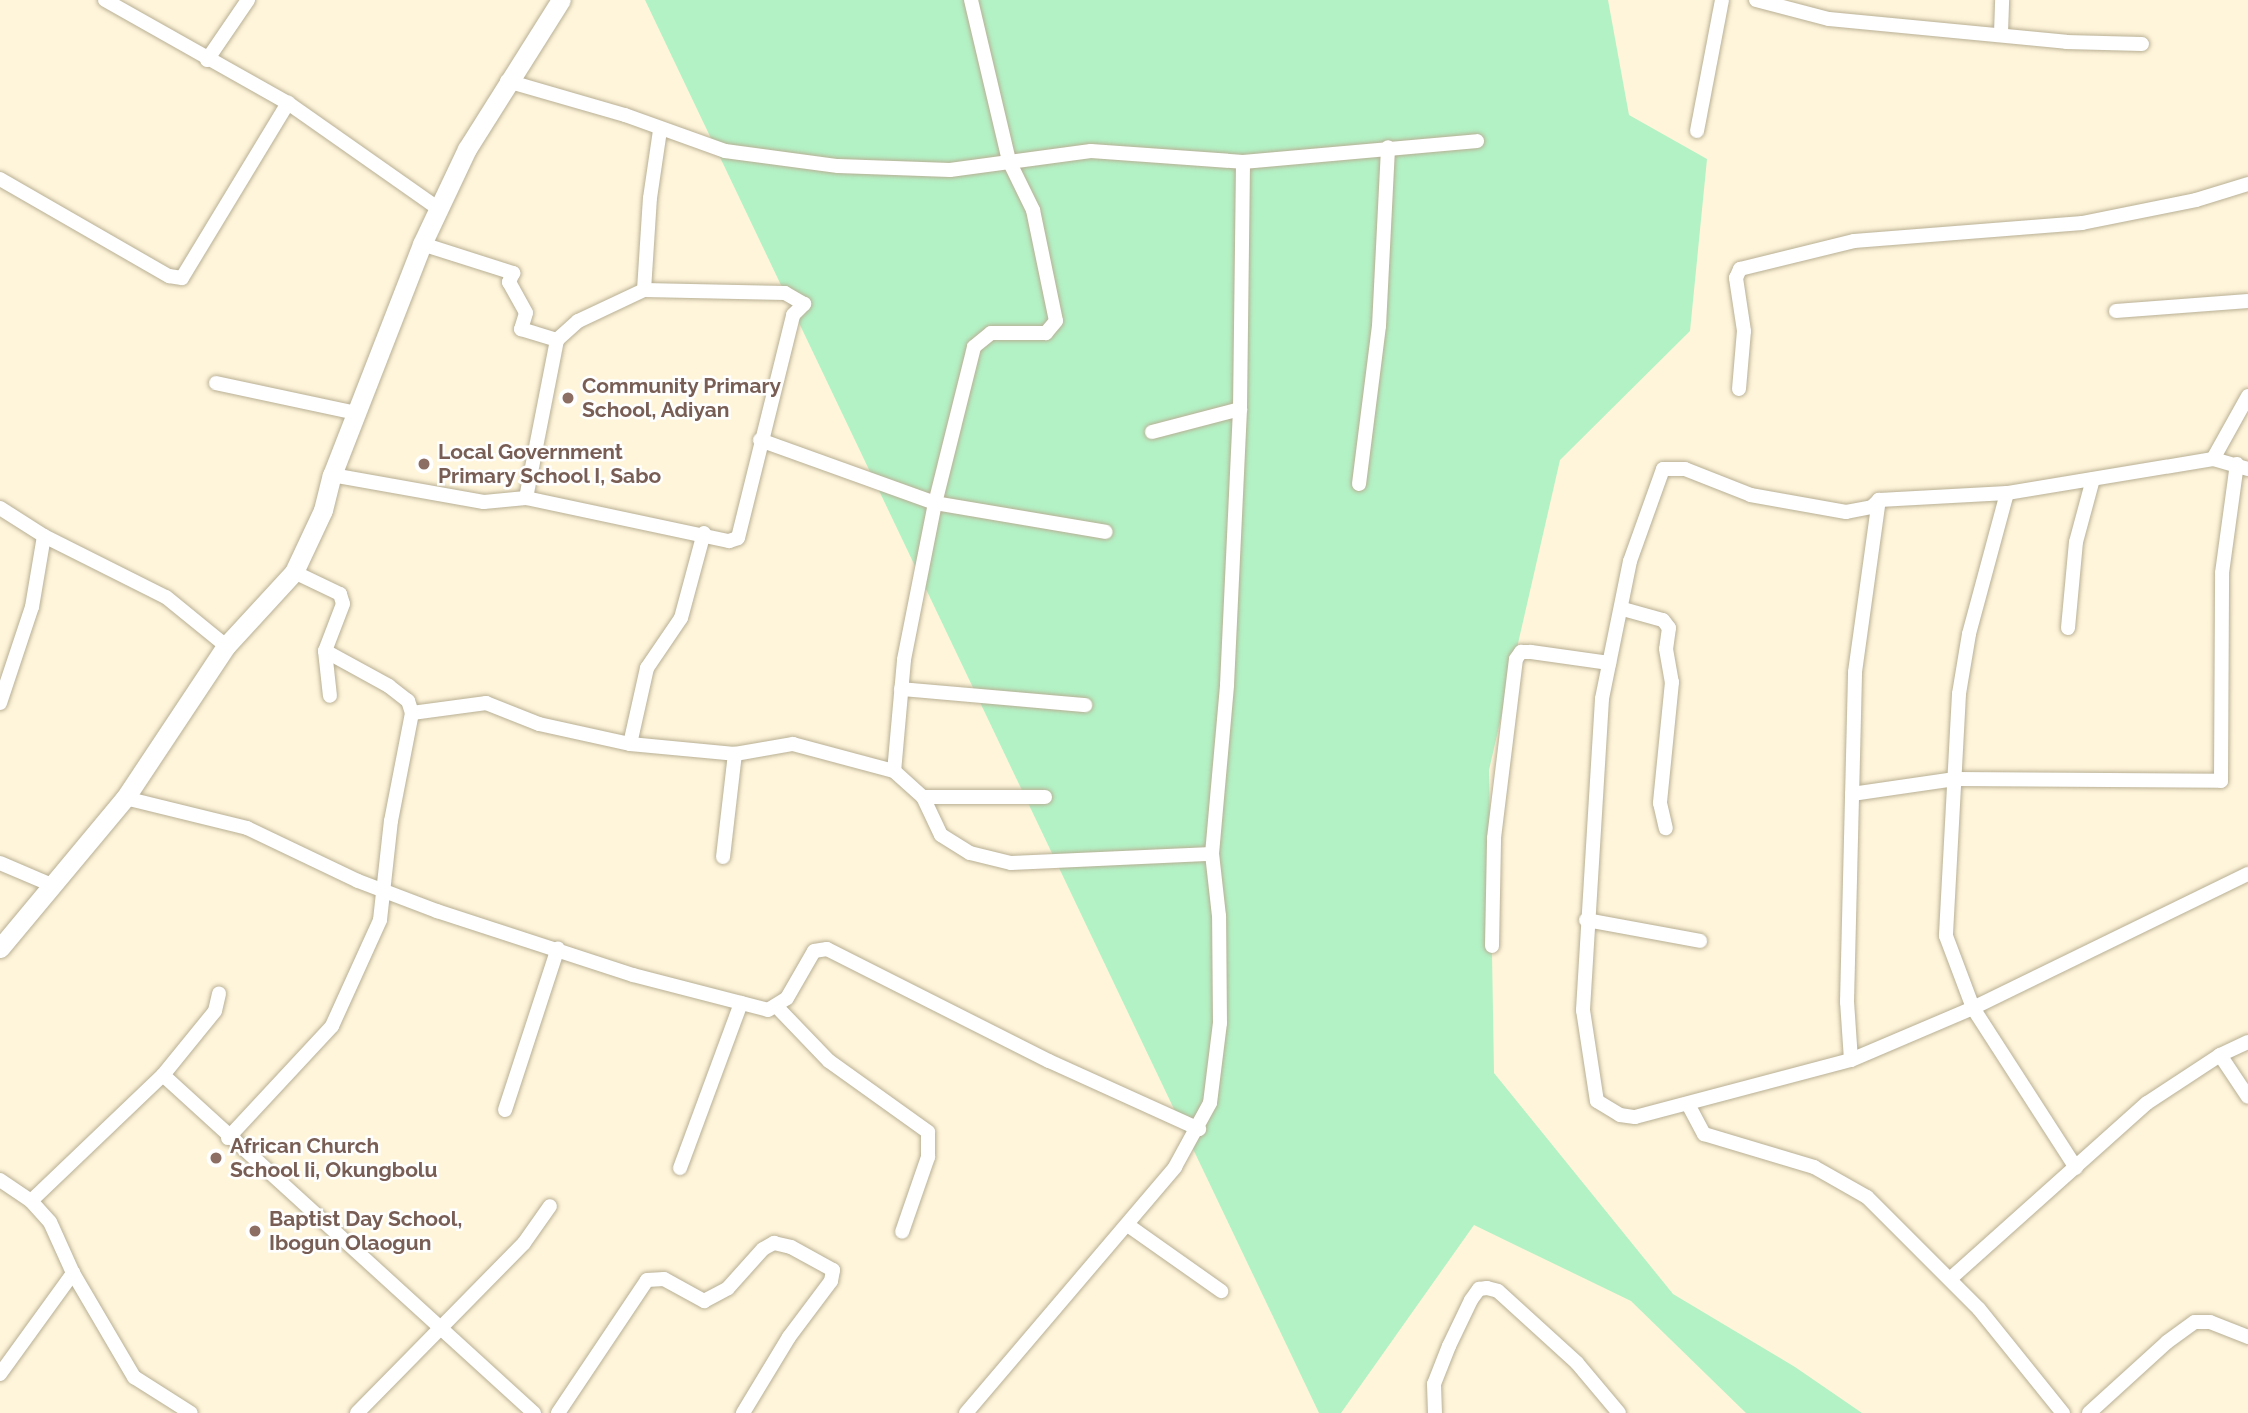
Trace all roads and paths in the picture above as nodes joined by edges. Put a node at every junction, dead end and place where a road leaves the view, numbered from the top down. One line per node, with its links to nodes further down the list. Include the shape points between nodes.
1 (105, 0): 10 (street)
2 (248, 0): 10 (street)
3 (561, 0): 11 (main road)
4 (971, 0): 17 (street)
5 (1722, 0): 14 (street)
6 (1755, 0): 8 (street, via 1829,19)
7 (2002, 0): 8 (street)
8 (2001, 33): 9 (street, via 2066,42)
9 (2142, 44)
10 (207, 60): 12 (street)
11 (506, 81): 13 (street, via 625,115); 21 (main road)
12 (288, 103): 19 (street, via 182,278 169,276); 21 (street)
13 (660, 130): 17 (street, via 725,151 838,166 950,170); 23 (street)
14 (1697, 131)
15 (1477, 141): 16 (street)
16 (1388, 147): 18 (street); 38 (street, via 1379,326)
17 (1009, 161): 18 (street, via 1091,151); 42 (street, via 1033,210 1056,320 1046,333 991,334 974,347)
18 (1243, 162): 30 (street)
19 (0, 179)
20 (2248, 184): 28 (street, via 2196,200 2082,223 1854,241 1740,269 1736,278 1744,331)
21 (439, 209): 22 (main road)
22 (422, 244): 26 (street, via 513,273 509,282 526,313 521,329); 31 (main road)
23 (644, 290): 26 (street, via 578,321); 33 (street, via 785,293 804,304 793,315)
24 (2248, 300): 25 (street)
25 (2116, 312)
26 (557, 340): 40 (street)
27 (216, 383): 31 (street)
28 (1739, 388)
29 (2248, 396): 34 (street)
30 (1240, 409): 32 (street); 67 (street, via 1227,685)
31 (356, 412): 36 (main road)
32 (1152, 432)
33 (760, 440): 42 (street); 45 (street, via 737,538 729,541)
34 (2213, 459): 35 (street); 37 (street)
35 (2242, 467): 61 (street, via 2222,573 2221,781)
36 (332, 475): 40 (street, via 484,502); 47 (main road, via 323,510)
37 (2093, 479): 39 (street); 49 (street, via 2076,542)
38 (1359, 484)
39 (2007, 494): 41 (street); 61 (street, via 1964,663)
40 (526, 498): 45 (street)
41 (1879, 500): 48 (street, via 1872,507 1846,512 1751,495 1685,469 1663,470 1630,561); 62 (street, via 1856,654)
42 (935, 503): 44 (street); 53 (street)
43 (0, 508): 46 (street)
44 (1106, 532)
45 (704, 533): 58 (street, via 681,618 646,668)
46 (44, 536): 50 (street, via 166,597); 55 (street, via 32,607)
47 (294, 572): 50 (main road); 51 (street, via 340,594 344,604)
48 (1623, 609): 52 (street); 66 (street, via 1663,620 1670,628 1665,649 1672,682 1660,803)
49 (2068, 628)
50 (226, 646): 65 (main road)
51 (325, 651): 54 (street); 57 (street, via 389,686 408,701)
52 (1609, 663): 73 (street, via 1602,699); 75 (street, via 1531,652 1521,652 1516,659 1494,838)
53 (901, 688): 56 (street); 60 (street)
54 (330, 696)
55 (0, 704)
56 (1084, 705)
57 (412, 713): 58 (street, via 486,703 539,724); 72 (street)
58 (630, 744): 59 (street)
59 (735, 754): 60 (street, via 793,744); 68 (street)
60 (894, 771): 63 (street)
61 (1955, 779): 62 (street); 81 (street, via 1946,936)
62 (1852, 794): 84 (street, via 1847,1002)
63 (923, 797): 64 (street); 67 (street, via 941,835 970,853 1011,863)
64 (1045, 797)
65 (125, 798): 71 (main road); 72 (street, via 247,828)
66 (1666, 828)
67 (1212, 854): 89 (street, via 1219,916 1220,1023 1210,1103)
68 (723, 857)
69 (0, 863): 71 (street)
70 (2248, 874): 81 (street)
71 (54, 886): 76 (main road)
72 (382, 888): 77 (street, via 437,911); 90 (street, via 380,920 332,1026)
73 (1586, 920): 74 (street); 87 (street, via 1583,1010 1597,1101 1635,1117)
74 (1700, 942)
75 (1492, 946)
76 (0, 948)
77 (558, 948): 79 (street, via 633,975); 88 (street)
78 (219, 993): 85 (street, via 215,1011)
79 (741, 1003): 80 (street); 91 (street)
80 (778, 1007): 89 (street, via 803,963 814,951 827,949 1049,1061); 97 (street, via 829,1061 928,1132 928,1157)
81 (1973, 1008): 84 (street); 92 (street)
82 (2248, 1042): 83 (street)
83 (2220, 1055): 86 (street); 92 (street, via 2147,1103)
84 (1851, 1060): 87 (street)
85 (163, 1075): 90 (street); 94 (street)
86 (2248, 1097)
87 (1689, 1106): 99 (street, via 1704,1134 1814,1167 1850,1185)
88 (505, 1110)
89 (1199, 1129): 96 (street)
90 (228, 1138): 101 (street)
91 (680, 1168)
92 (2076, 1168): 99 (street)
93 (0, 1180): 94 (street)
94 (32, 1201): 98 (street, via 50,1222)
95 (550, 1206): 101 (street, via 524,1243)
96 (1129, 1226): 100 (street); 109 (street)
97 (902, 1232)
98 (73, 1273): 103 (street); 104 (street, via 134,1377)
99 (1950, 1279): 112 (street)
100 (1221, 1292)
101 (440, 1331): 105 (street); 106 (street)
102 (2248, 1337): 113 (street, via 2210,1322 2195,1322)
103 (0, 1374)
104 (191, 1413)
105 (357, 1413)
106 (534, 1413)
107 (558, 1413): 108 (street, via 647,1280 664,1279 705,1301 728,1288 774,1243 791,1247 832,1270 831,1281 789,1337)
108 (743, 1413)
109 (966, 1413)
110 (1435, 1413): 111 (street, via 1434,1384 1449,1346 1471,1300 1479,1289 1487,1288 1498,1291 1577,1363)
111 (1619, 1413)
112 (2063, 1413)
113 (2089, 1413)

